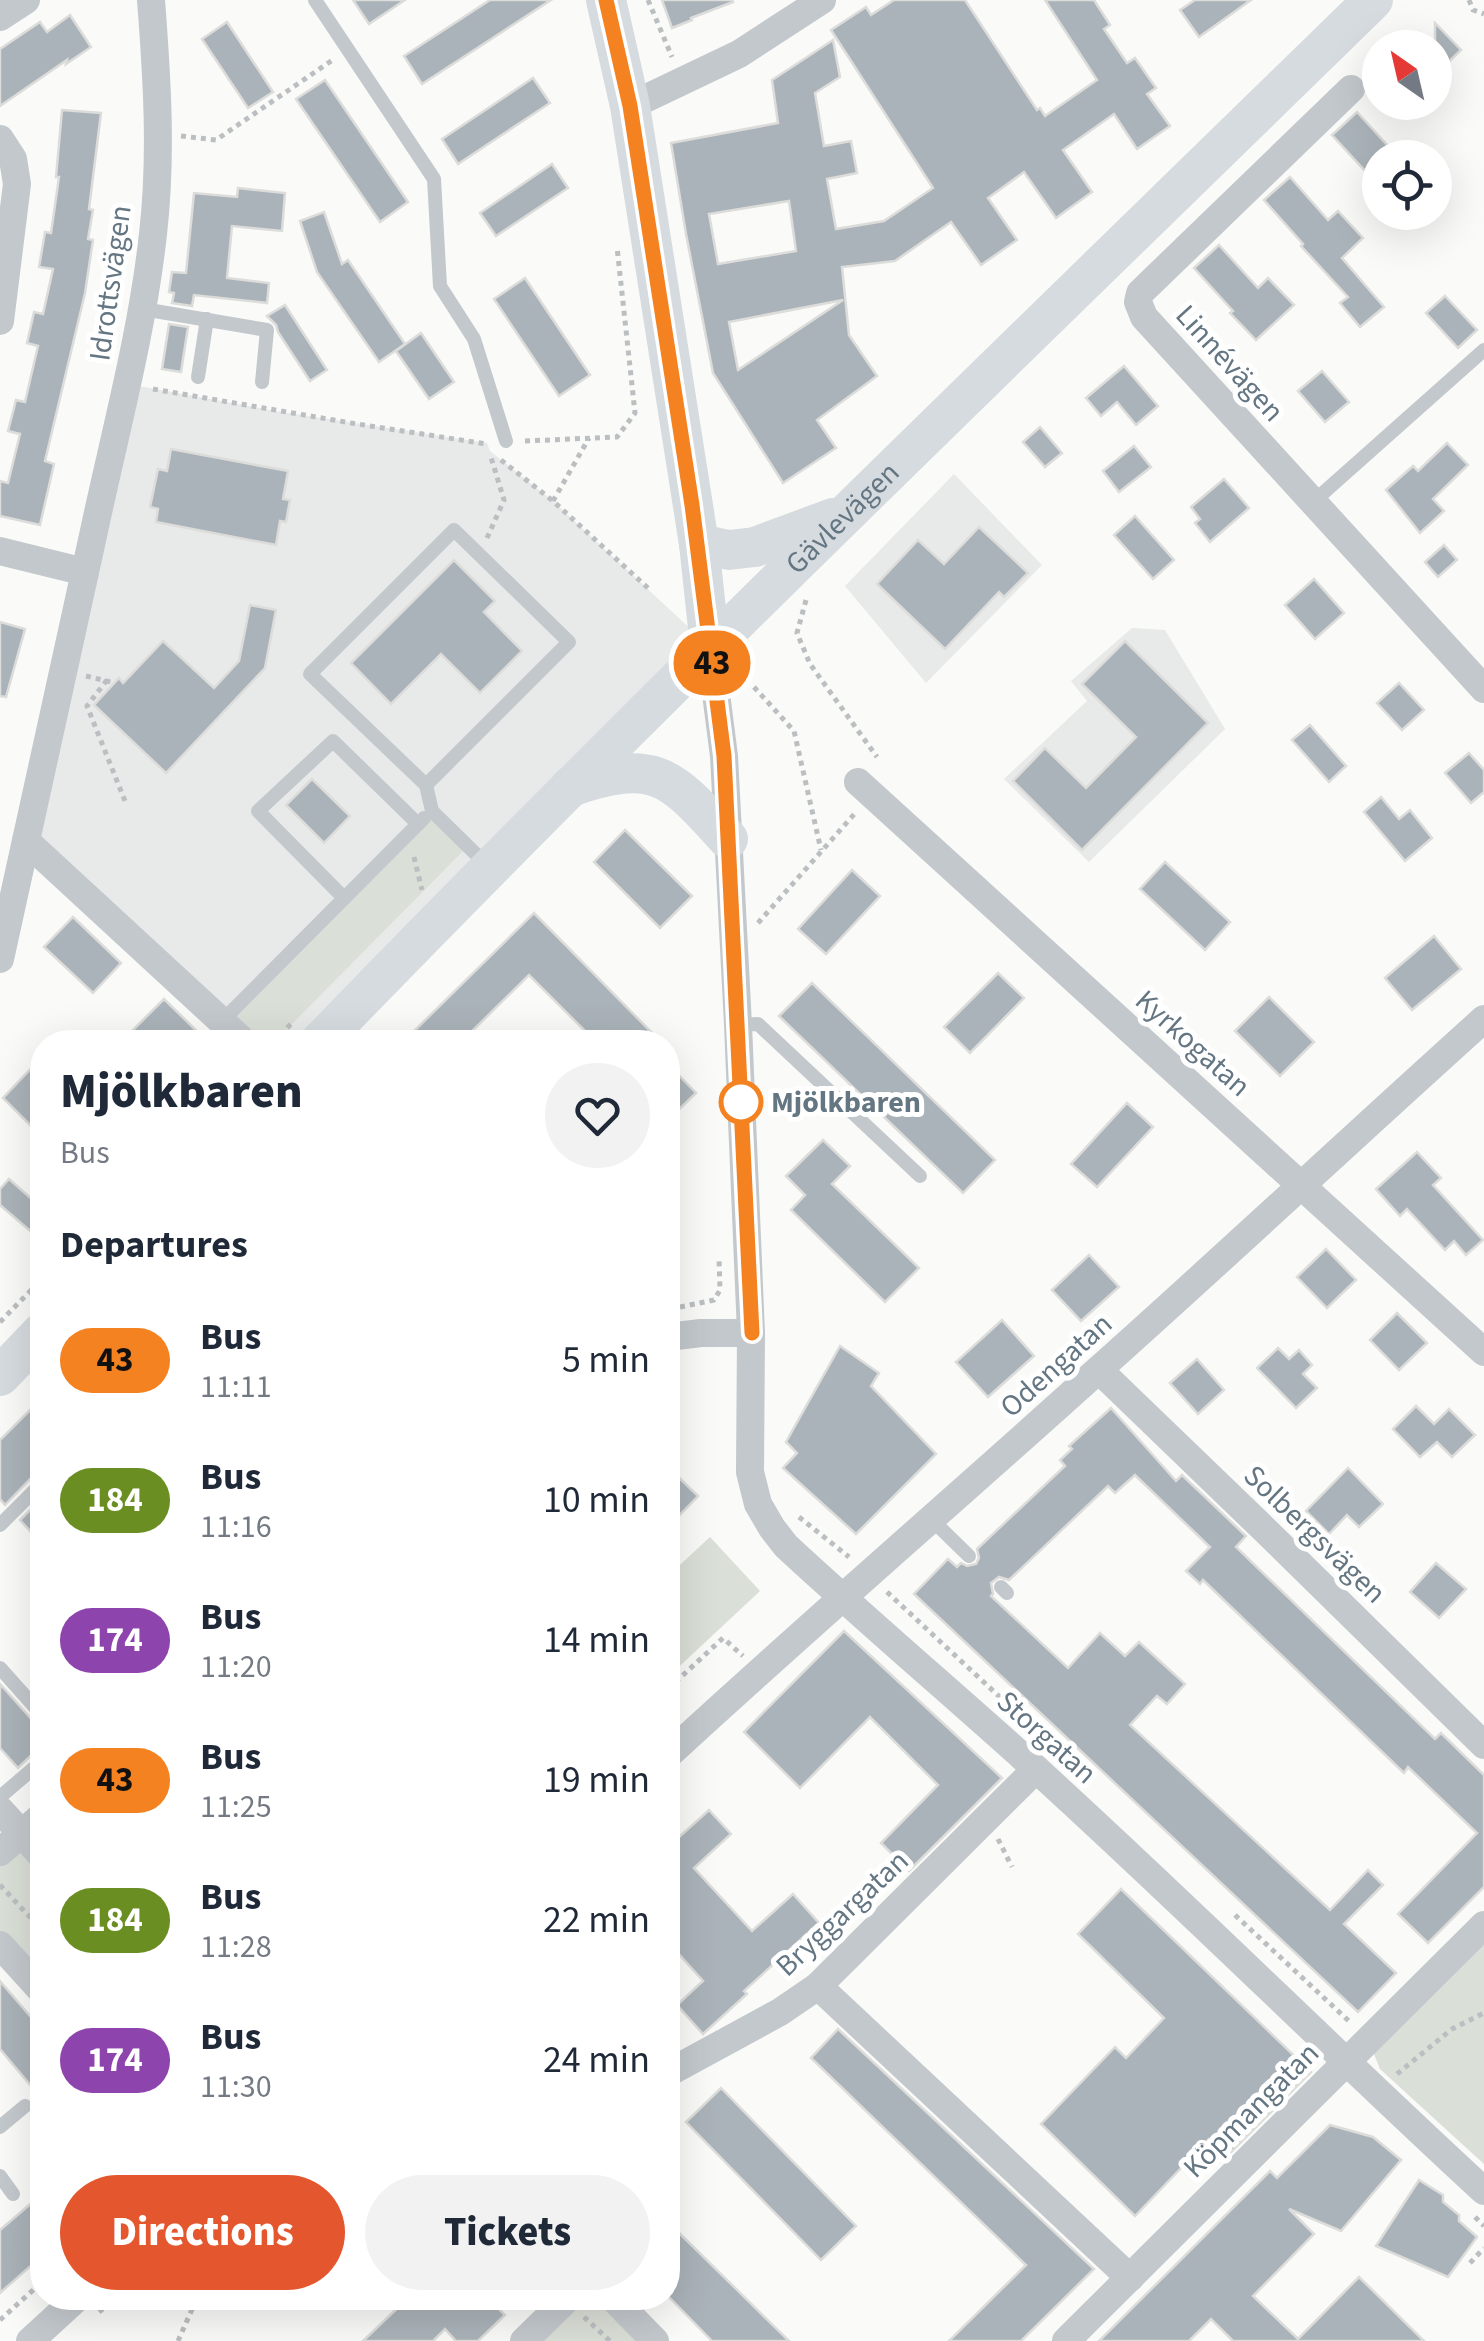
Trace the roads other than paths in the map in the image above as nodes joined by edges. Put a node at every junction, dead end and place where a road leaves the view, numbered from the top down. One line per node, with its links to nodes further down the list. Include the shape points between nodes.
1 (26, 0): 7 (street)
2 (151, 0): 11 (street, Idrottsvägen, via 158,133)
3 (315, 0): 17 (lane, via 434,180 440,286 474,340)
4 (606, 0): 9 (main road)
5 (822, 0): 9 (street, via 740,54)
6 (1373, 0): 19 (main road, Gävlevägen)
7 (0, 17)
8 (1352, 89): 18 (street, Linnévägen, via 1138,302)
9 (630, 106): 20 (main road)
10 (0, 139): 13 (street, via 18,184)
11 (143, 309): 12 (lane); 22 (street, Idrottsvägen)
12 (207, 318): 15 (lane); 16 (lane, via 267,330)
13 (0, 321)
14 (1484, 350): 18 (lane)
15 (198, 377)
16 (262, 382)
17 (506, 442)
18 (1313, 502): 24 (street, Linnévägen)
19 (849, 512): 20 (main road, via 755,547); 23 (main road, Gävlevägen)
20 (698, 544): 23 (main road)
21 (0, 551): 22 (street)
22 (85, 572): 31 (street, Idrottsvägen)
23 (710, 646): 26 (main road, Gävlevägen); 30 (street, Storgatan)
24 (1484, 689)
25 (426, 785): 25 (lane, via 569,642 454,530 310,674); 28 (lane)
26 (570, 787): 30 (main road, via 622,774 662,778); 32 (main road, Gävlevägen)
27 (866, 789): 41 (street, Kyrkogatan)
28 (432, 811): 29 (lane); 32 (lane)
29 (413, 829): 33 (lane); 33 (lane, via 333,741 258,811)
30 (728, 839): 37 (street, Storgatan)
31 (26, 841): 34 (street, Idrottsvägen); 36 (street)
32 (489, 868): 39 (main road, Gävlevägen)
33 (344, 898): 36 (lane)
34 (0, 959)
35 (1484, 1019): 41 (street, Odengatan)
36 (221, 1022): 38 (street)
37 (738, 1024): 40 (lane, via 758,1024); 42 (street, Storgatan)
38 (230, 1030)
39 (332, 1030)
40 (920, 1176)
41 (1301, 1186): 45 (street, Kyrkogatan); 46 (street, Odengatan)
42 (752, 1333): 43 (street); 52 (street, Storgatan, via 754,1496 786,1546)
43 (680, 1336)
44 (30, 1345): 47 (main road)
45 (1484, 1352)
46 (1099, 1370): 49 (street, Odengatan); 56 (street, Solbergsvägen)
47 (0, 1376)
48 (30, 1494): 50 (lane)
49 (932, 1519): 51 (lane); 52 (street, Odengatan)
50 (0, 1525)
51 (969, 1556)
52 (842, 1598): 55 (street, Odengatan); 57 (street, Storgatan)
53 (0, 1668): 54 (lane)
54 (30, 1702)
55 (680, 1744)
56 (1484, 1746)
57 (1036, 1769): 67 (street, Bryggargatan); 68 (street, Storgatan)
58 (30, 1771): 59 (lane)
59 (0, 1797)
60 (0, 1810): 61 (street)
61 (30, 1823)
62 (30, 1826): 63 (street)
63 (0, 1852)
64 (1484, 1925): 68 (street, Köpmangatan)
65 (0, 1945): 66 (street)
66 (30, 1978)
67 (818, 1986): 69 (street, Bryggargatan); 75 (street)
68 (1345, 2062): 73 (street, Storgatan); 75 (street, Köpmangatan)
69 (680, 2066)
70 (25, 2106): 71 (lane)
71 (0, 2127)
72 (0, 2176): 74 (lane)
73 (1484, 2191)
74 (13, 2194)
75 (1130, 2278): 82 (street, Köpmangatan)
76 (64, 2310): 79 (street)
77 (556, 2310): 80 (street)
78 (625, 2310): 81 (street)
79 (30, 2341)
80 (524, 2341)
81 (655, 2341)
82 (1066, 2341)

